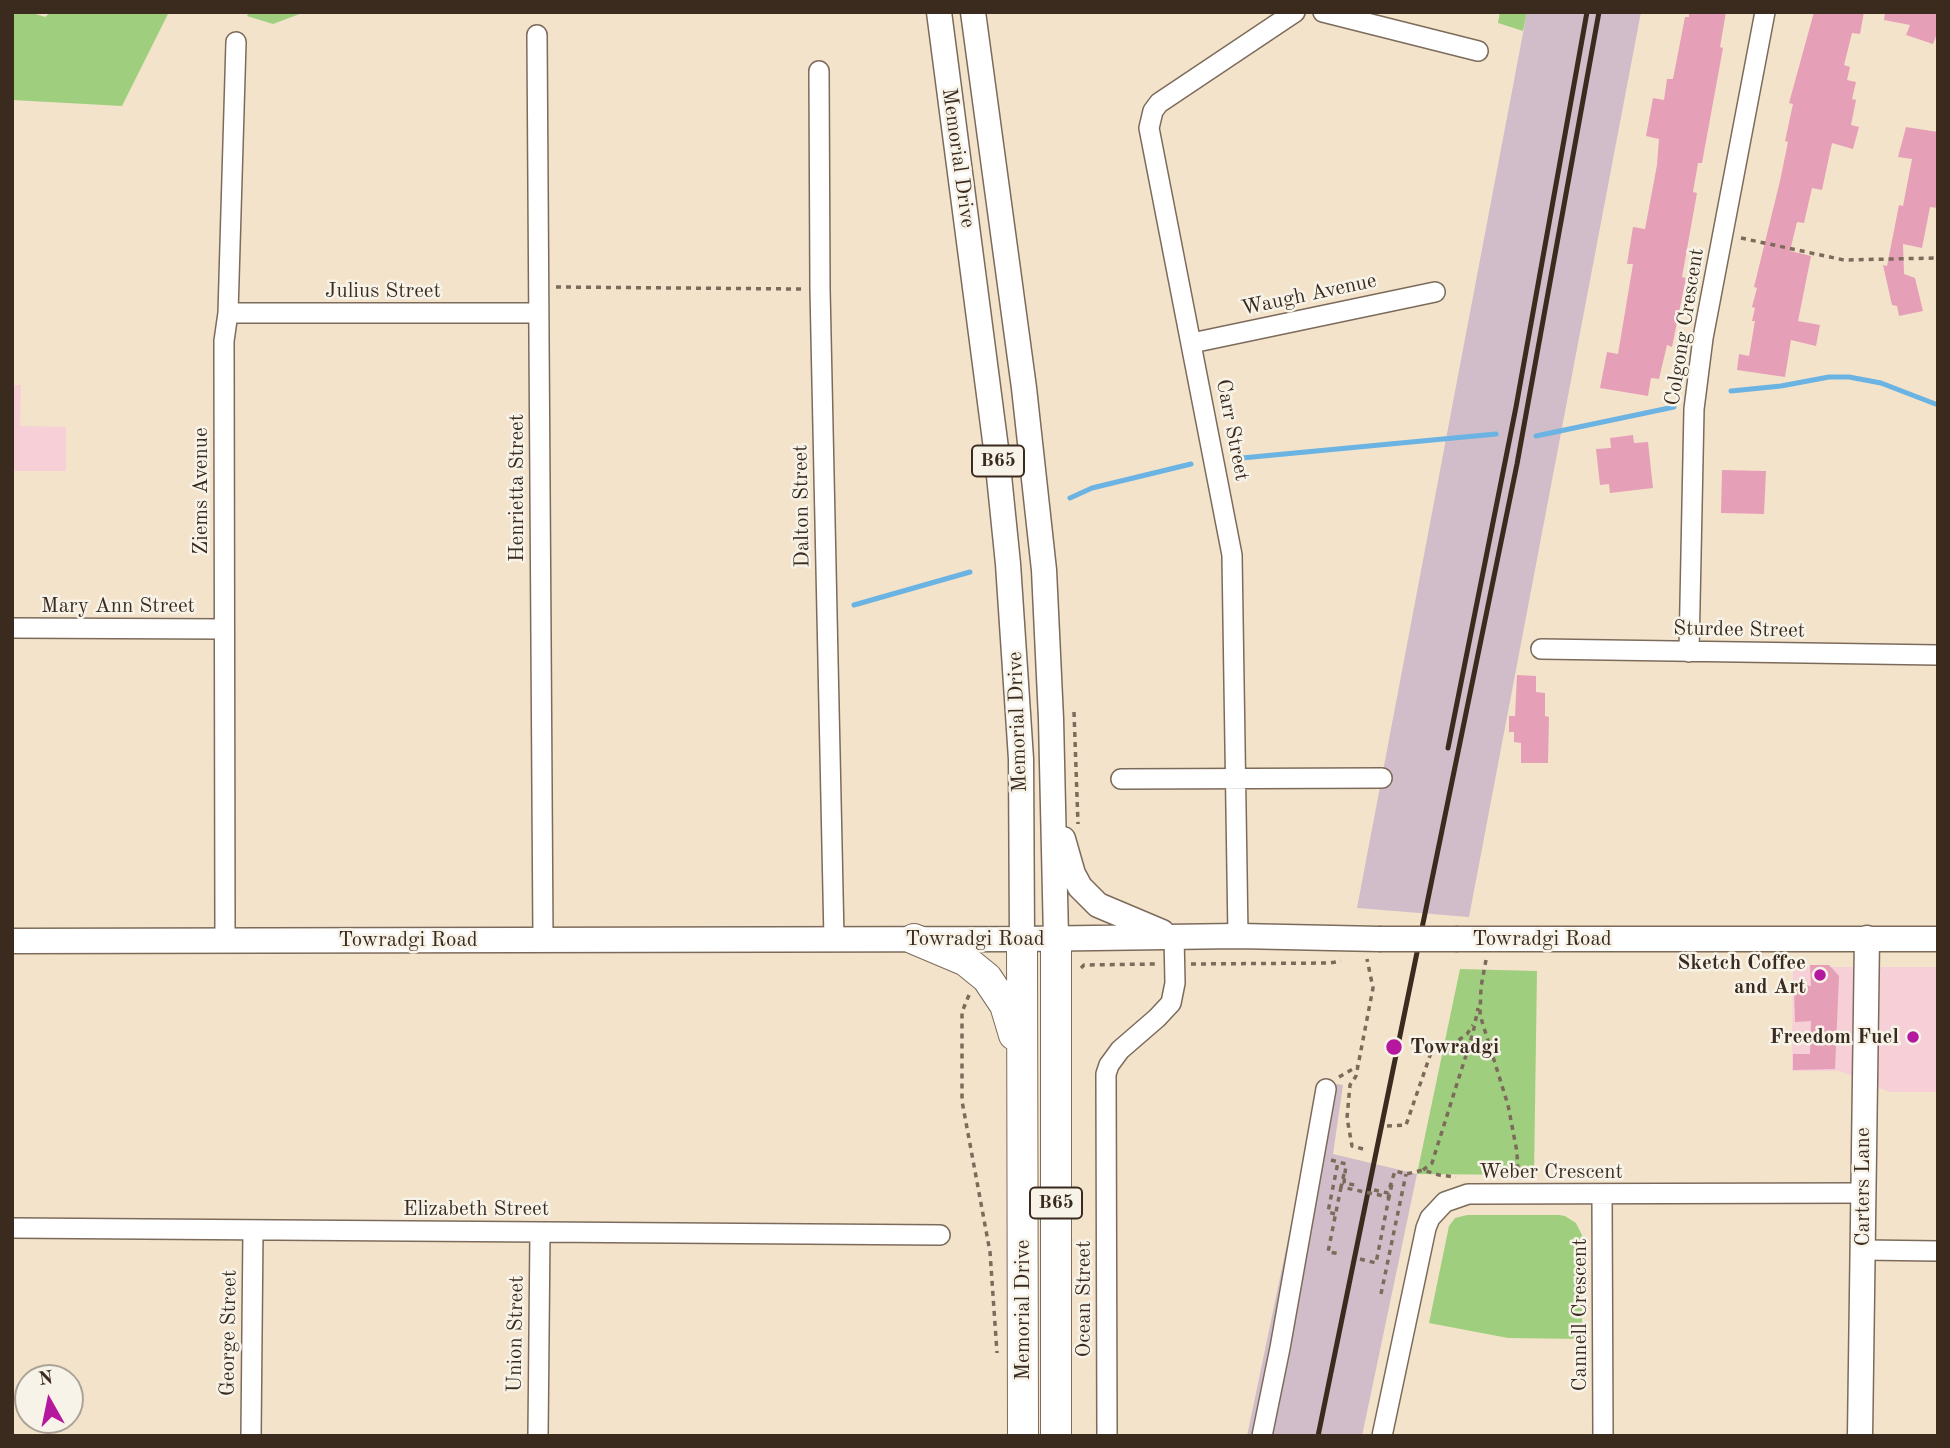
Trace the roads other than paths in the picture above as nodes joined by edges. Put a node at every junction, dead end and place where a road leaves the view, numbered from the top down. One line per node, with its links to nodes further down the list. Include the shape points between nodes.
1 (939, 12): 29 (main road, Memorial Drive / B65, via 1009,565 1021,759)
2 (973, 12): 22 (main road, Memorial Drive / B65, via 1036,493)
3 (1295, 12): 13 (street, Carr Street, via 1167,96 1150,119 1151,148)
4 (1323, 12): 8 (street)
5 (1765, 12): 17 (street, Colgong Crescent, via 1703,338 1694,409)
6 (537, 35): 12 (street, Henrietta Street)
7 (236, 42): 11 (street, Ziems Avenue)
8 (1478, 51)
9 (819, 71): 27 (street, Dalton Street)
10 (1435, 292): 13 (street, Waugh Avenue)
11 (228, 313): 12 (street, Julius Street); 15 (street, Ziems Avenue)
12 (538, 313): 32 (street, Henrietta Street)
13 (1192, 343): 19 (street, Carr Street, via 1232,555)
14 (12, 628): 15 (street, Mary Ann Street)
15 (223, 629): 31 (street, Ziems Avenue)
16 (1541, 649): 17 (street, Sturdee Street)
17 (1689, 652): 18 (street, Sturdee Street)
18 (1938, 654)
19 (1236, 778): 20 (street); 21 (street); 24 (street, Carr Street)
20 (1382, 778)
21 (1121, 779)
22 (1053, 780): 23 (main road, via 1068,861 1080,887 1098,905); 25 (main road, Memorial Drive / B65)
23 (1174, 936): 24 (main road, Towradgi Road); 25 (main road, Towradgi Road); 48 (street, Ocean Street, via 1171,1003 1120,1050 1106,1074)
24 (1238, 936): 26 (main road, Towradgi Road, bridge, via 1373,946 1458,939)
25 (1056, 938): 29 (main road, Towradgi Road); 47 (highway, Memorial Drive / B65)
26 (1867, 938): 30 (main road, Towradgi Road); 36 (main road, Carters Lane)
27 (834, 939): 28 (main road, Towradgi Road); 32 (main road, Towradgi Road)
28 (914, 939): 29 (main road, Towradgi Road); 35 (highway, via 966,961 997,989 1011,1023)
29 (1022, 939): 35 (highway, Memorial Drive / B65)
30 (1938, 939)
31 (225, 940): 32 (main road, Towradgi Road); 33 (main road, Towradgi Road)
32 (543, 940)
33 (12, 941)
34 (1326, 1089): 49 (street)
35 (1023, 1091): 46 (highway, Memorial Drive / B65)
36 (1863, 1193): 37 (street, Weber Crescent); 42 (main road, Carters Lane)
37 (1602, 1195): 50 (street, Weber Crescent, via 1514,1184 1455,1197 1430,1218); 51 (street, Cannell Crescent)
38 (12, 1228): 39 (street, Elizabeth Street)
39 (253, 1230): 40 (street, Elizabeth Street); 44 (street, George Street)
40 (540, 1232): 41 (street, Elizabeth Street); 45 (street, Union Street)
41 (940, 1235)
42 (1863, 1250): 43 (street); 52 (main road, Carters Lane)
43 (1938, 1251)
44 (251, 1436)
45 (538, 1436)
46 (1023, 1436)
47 (1056, 1436)
48 (1107, 1436)
49 (1262, 1436)
50 (1382, 1436)
51 (1603, 1436)
52 (1860, 1436)

